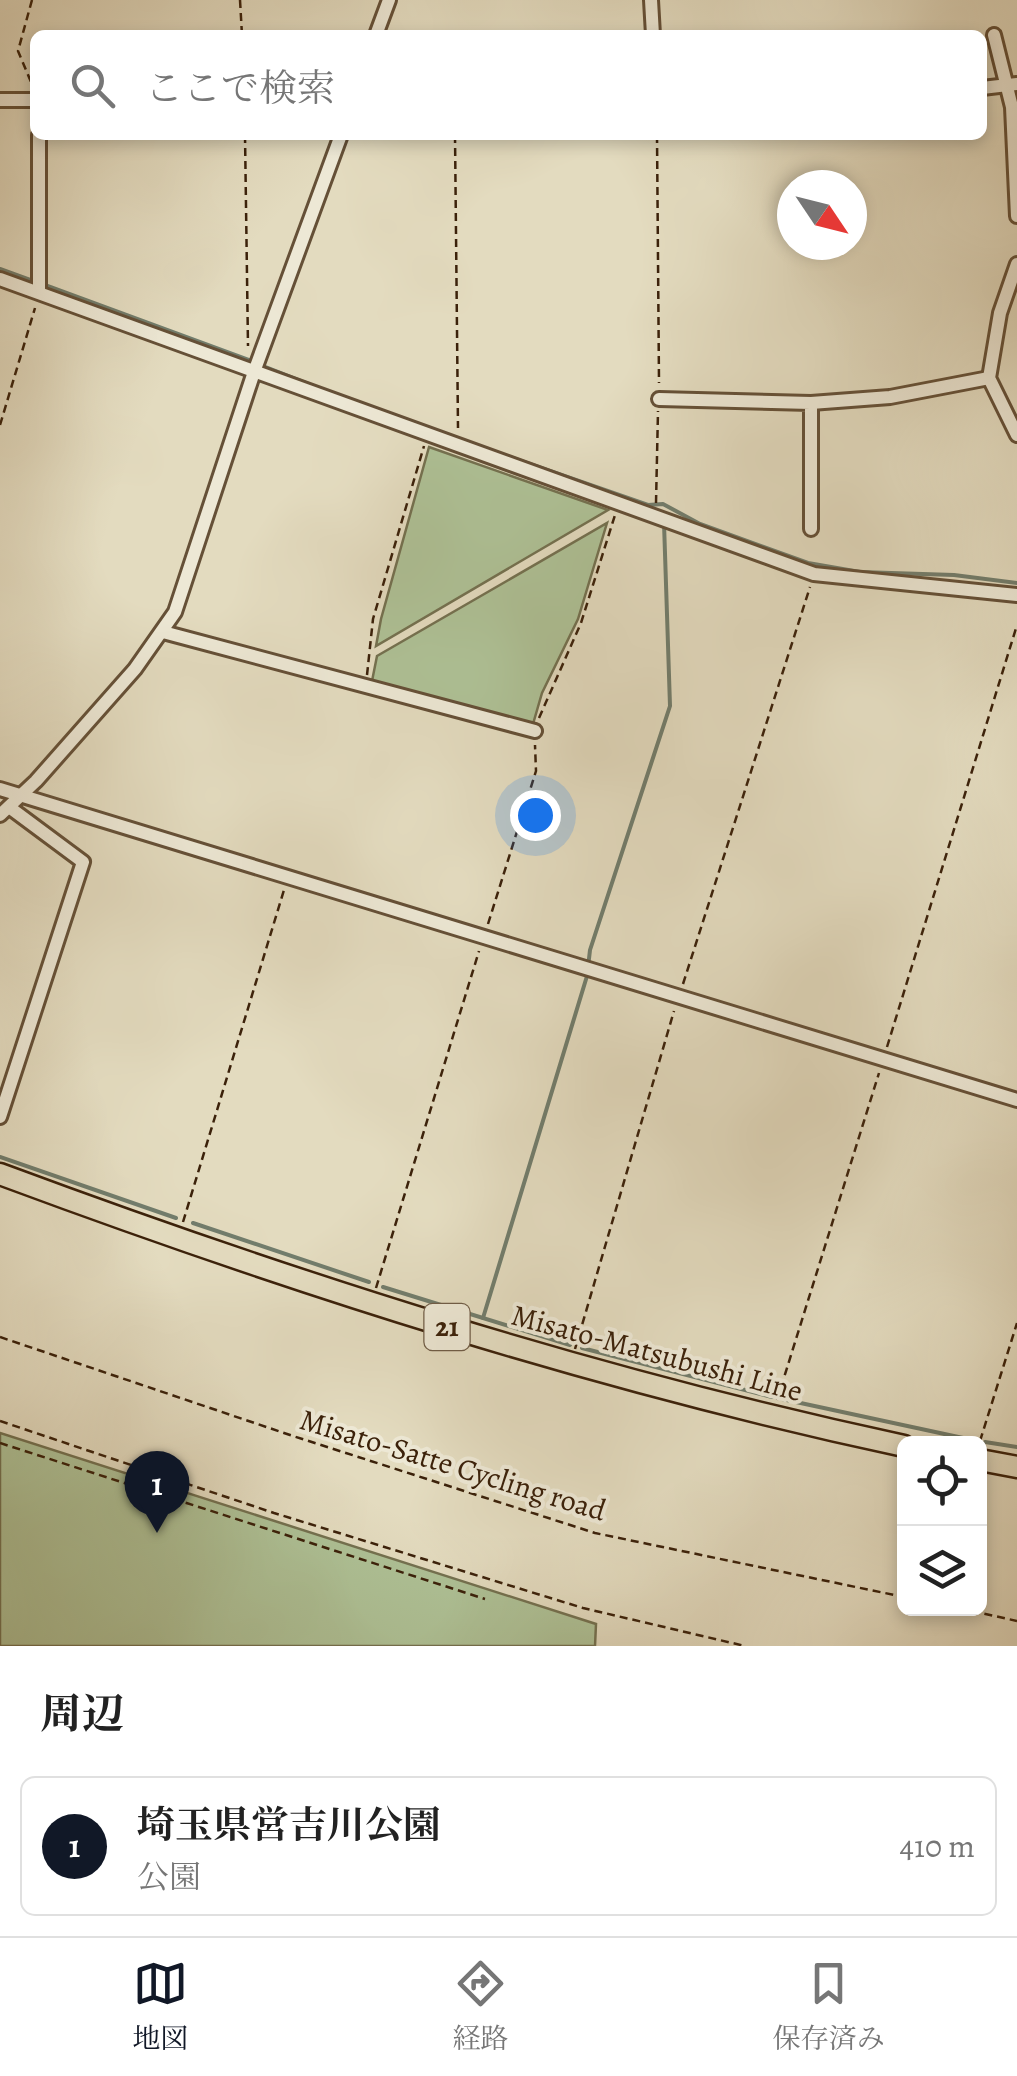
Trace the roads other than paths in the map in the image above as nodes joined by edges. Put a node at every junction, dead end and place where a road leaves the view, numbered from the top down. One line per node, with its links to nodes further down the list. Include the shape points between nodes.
1 (388, 0): 3 (street)
2 (651, 0): 4 (street)
3 (378, 30)
4 (654, 30)
5 (994, 35): 6 (street)
6 (1012, 84): 7 (street); 12 (street)
7 (987, 87)
8 (30, 97): 9 (street)
9 (0, 100)
10 (39, 140): 15 (street)
11 (339, 140): 16 (street)
12 (1017, 216)
13 (1017, 264): 17 (street)
14 (0, 279): 15 (street)
15 (40, 292): 16 (street)
16 (254, 372): 22 (street, via 814,574); 23 (street)
17 (989, 378): 19 (street, via 890,397); 20 (street)
18 (659, 398): 19 (street)
19 (811, 403): 21 (street)
20 (1017, 435)
21 (811, 530)
22 (1017, 595)
23 (163, 632): 24 (street); 26 (street)
24 (535, 730)
25 (0, 789): 26 (street)
26 (22, 796): 27 (street); 28 (street)
27 (5, 811): 29 (street, via 82,862)
28 (1017, 1100)
29 (0, 1118)
30 (0, 1174): 31 (main road, Misato-Matsubushi Line / 21, via 371,1303 570,1364)
31 (897, 1444)
32 (987, 1461): 33 (main road)
33 (1017, 1467)

